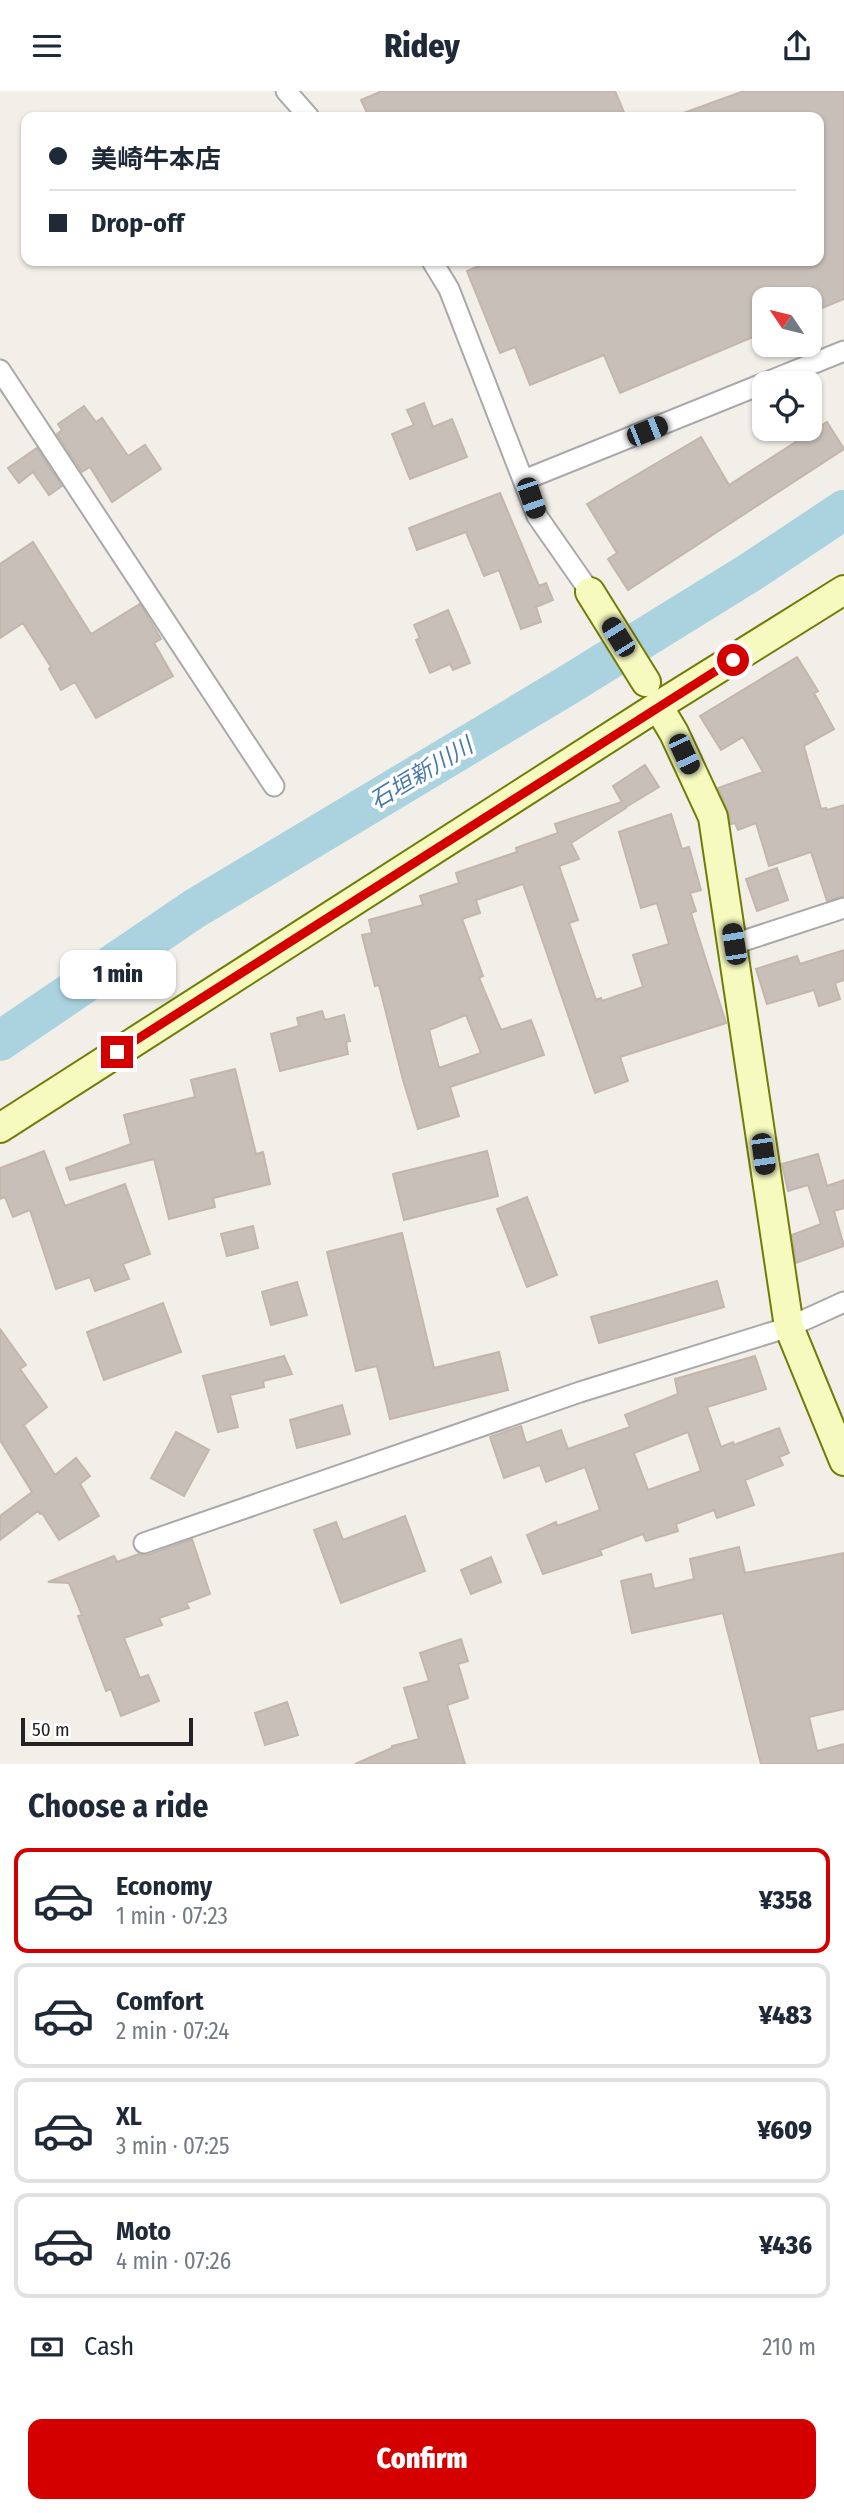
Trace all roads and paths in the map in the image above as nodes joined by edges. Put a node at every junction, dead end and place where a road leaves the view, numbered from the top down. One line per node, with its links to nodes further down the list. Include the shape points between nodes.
1 (286, 91): 2 (street)
2 (305, 112)
3 (435, 266): 6 (street, via 449,289)
4 (844, 351): 6 (street)
5 (0, 370): 10 (street)
6 (524, 480): 8 (street, via 537,516)
7 (844, 590): 9 (street)
8 (590, 592): 9 (street)
9 (652, 694): 12 (street, via 713,817); 13 (street)
10 (274, 786)
11 (844, 908): 12 (street)
12 (734, 944): 15 (street)
13 (0, 1128)
14 (844, 1302): 15 (street)
15 (789, 1327): 16 (street); 17 (street, via 580,1392)
16 (844, 1461)
17 (144, 1543)

